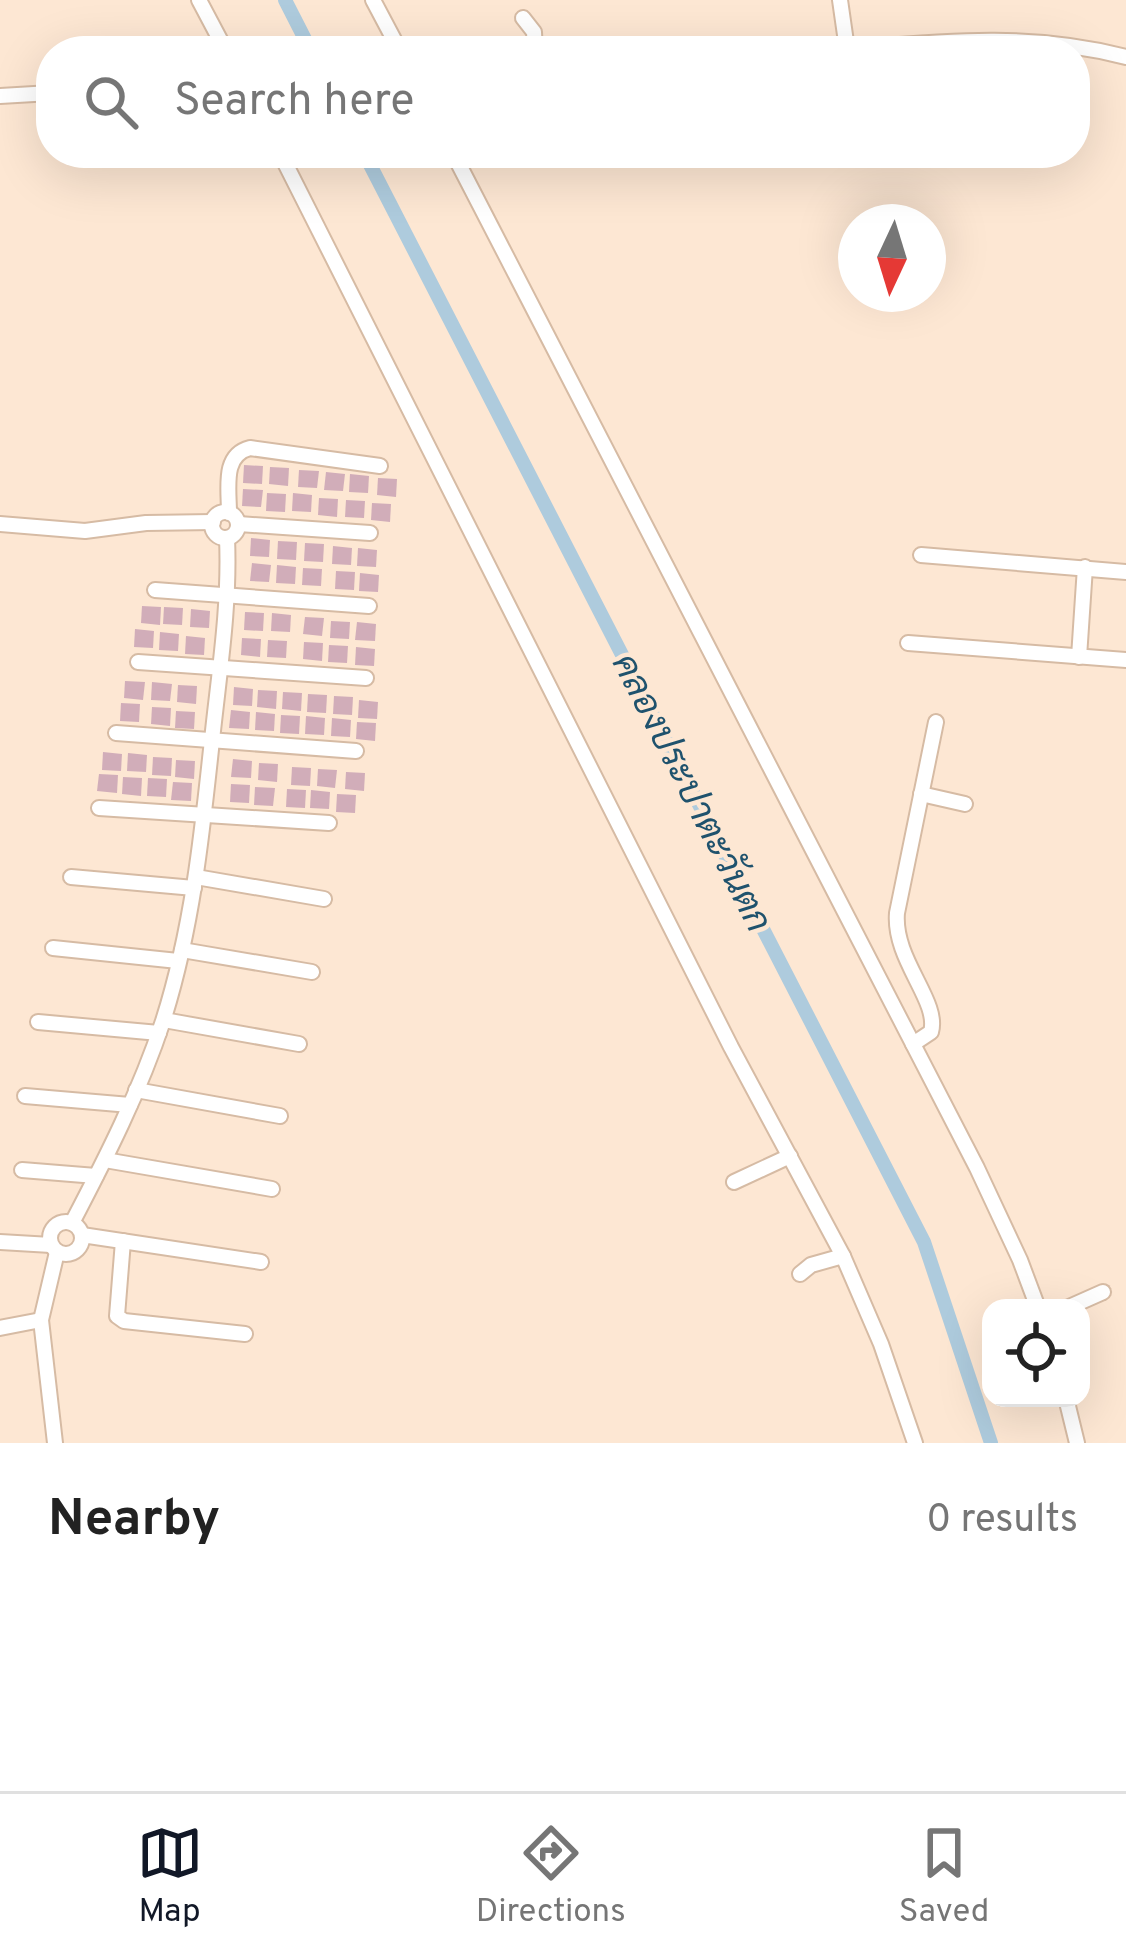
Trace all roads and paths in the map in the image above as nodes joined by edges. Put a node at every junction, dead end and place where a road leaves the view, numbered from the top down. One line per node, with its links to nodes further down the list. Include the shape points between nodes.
1 (199, 0): 5 (street)
2 (373, 0): 6 (street)
3 (840, 0): 8 (street)
4 (523, 18): 7 (street)
5 (218, 36)
6 (392, 36)
7 (534, 36)
8 (845, 36)
9 (1090, 49): 10 (street)
10 (1126, 57)
11 (36, 94): 12 (street)
12 (0, 96)
13 (288, 168): 55 (street)
14 (461, 168): 51 (street)
15 (380, 466): 16 (street, via 240,451 230,462)
16 (234, 519): 17 (street, via 219,514); 19 (street); 20 (street, via 236,534)
17 (213, 521): 18 (street, via 85,531); 20 (street)
18 (0, 524)
19 (370, 533)
20 (226, 538): 25 (street)
21 (921, 555): 22 (street)
22 (1085, 567): 23 (street); 28 (street)
23 (1126, 572)
24 (155, 590): 25 (street)
25 (228, 595): 26 (street); 31 (street)
26 (369, 606)
27 (908, 643): 28 (street)
28 (1078, 657): 29 (street)
29 (1126, 660)
30 (139, 662): 31 (street)
31 (221, 668): 32 (street); 35 (street)
32 (366, 678)
33 (936, 722): 37 (street)
34 (116, 734): 35 (street)
35 (212, 740): 36 (street); 40 (street)
36 (356, 751)
37 (920, 794): 38 (street); 51 (street, via 896,930 934,1018 931,1032)
38 (965, 804)
39 (99, 808): 40 (street)
40 (205, 814): 41 (street); 43 (street)
41 (328, 823)
42 (71, 877): 43 (street)
43 (195, 883): 44 (street); 46 (street)
44 (324, 899)
45 (53, 948): 46 (street)
46 (180, 956): 47 (street); 49 (street)
47 (312, 972)
48 (38, 1022): 49 (street)
49 (161, 1026): 50 (street); 53 (street)
50 (299, 1044)
51 (913, 1044): 69 (street)
52 (26, 1096): 53 (street)
53 (133, 1097): 54 (street); 56 (street)
54 (280, 1116)
55 (790, 1156): 59 (street); 65 (street)
56 (105, 1160): 58 (street); 60 (street)
57 (22, 1170): 58 (street)
58 (96, 1176): 61 (street)
59 (734, 1182)
60 (272, 1189)
61 (77, 1229): 62 (street); 64 (street, via 54,1227); 64 (street, via 81,1244 73,1253)
62 (123, 1241): 66 (street); 73 (street, via 117,1316)
63 (0, 1242): 64 (street)
64 (54, 1248): 71 (street)
65 (843, 1256): 67 (street); 76 (street)
66 (261, 1262)
67 (812, 1267)
68 (1103, 1292): 70 (street)
69 (1035, 1299)
70 (1087, 1299)
71 (41, 1320): 72 (street); 75 (street)
72 (0, 1328)
73 (245, 1334)
74 (1068, 1407): 77 (street)
75 (55, 1443)
76 (915, 1443)
77 (1077, 1443)

